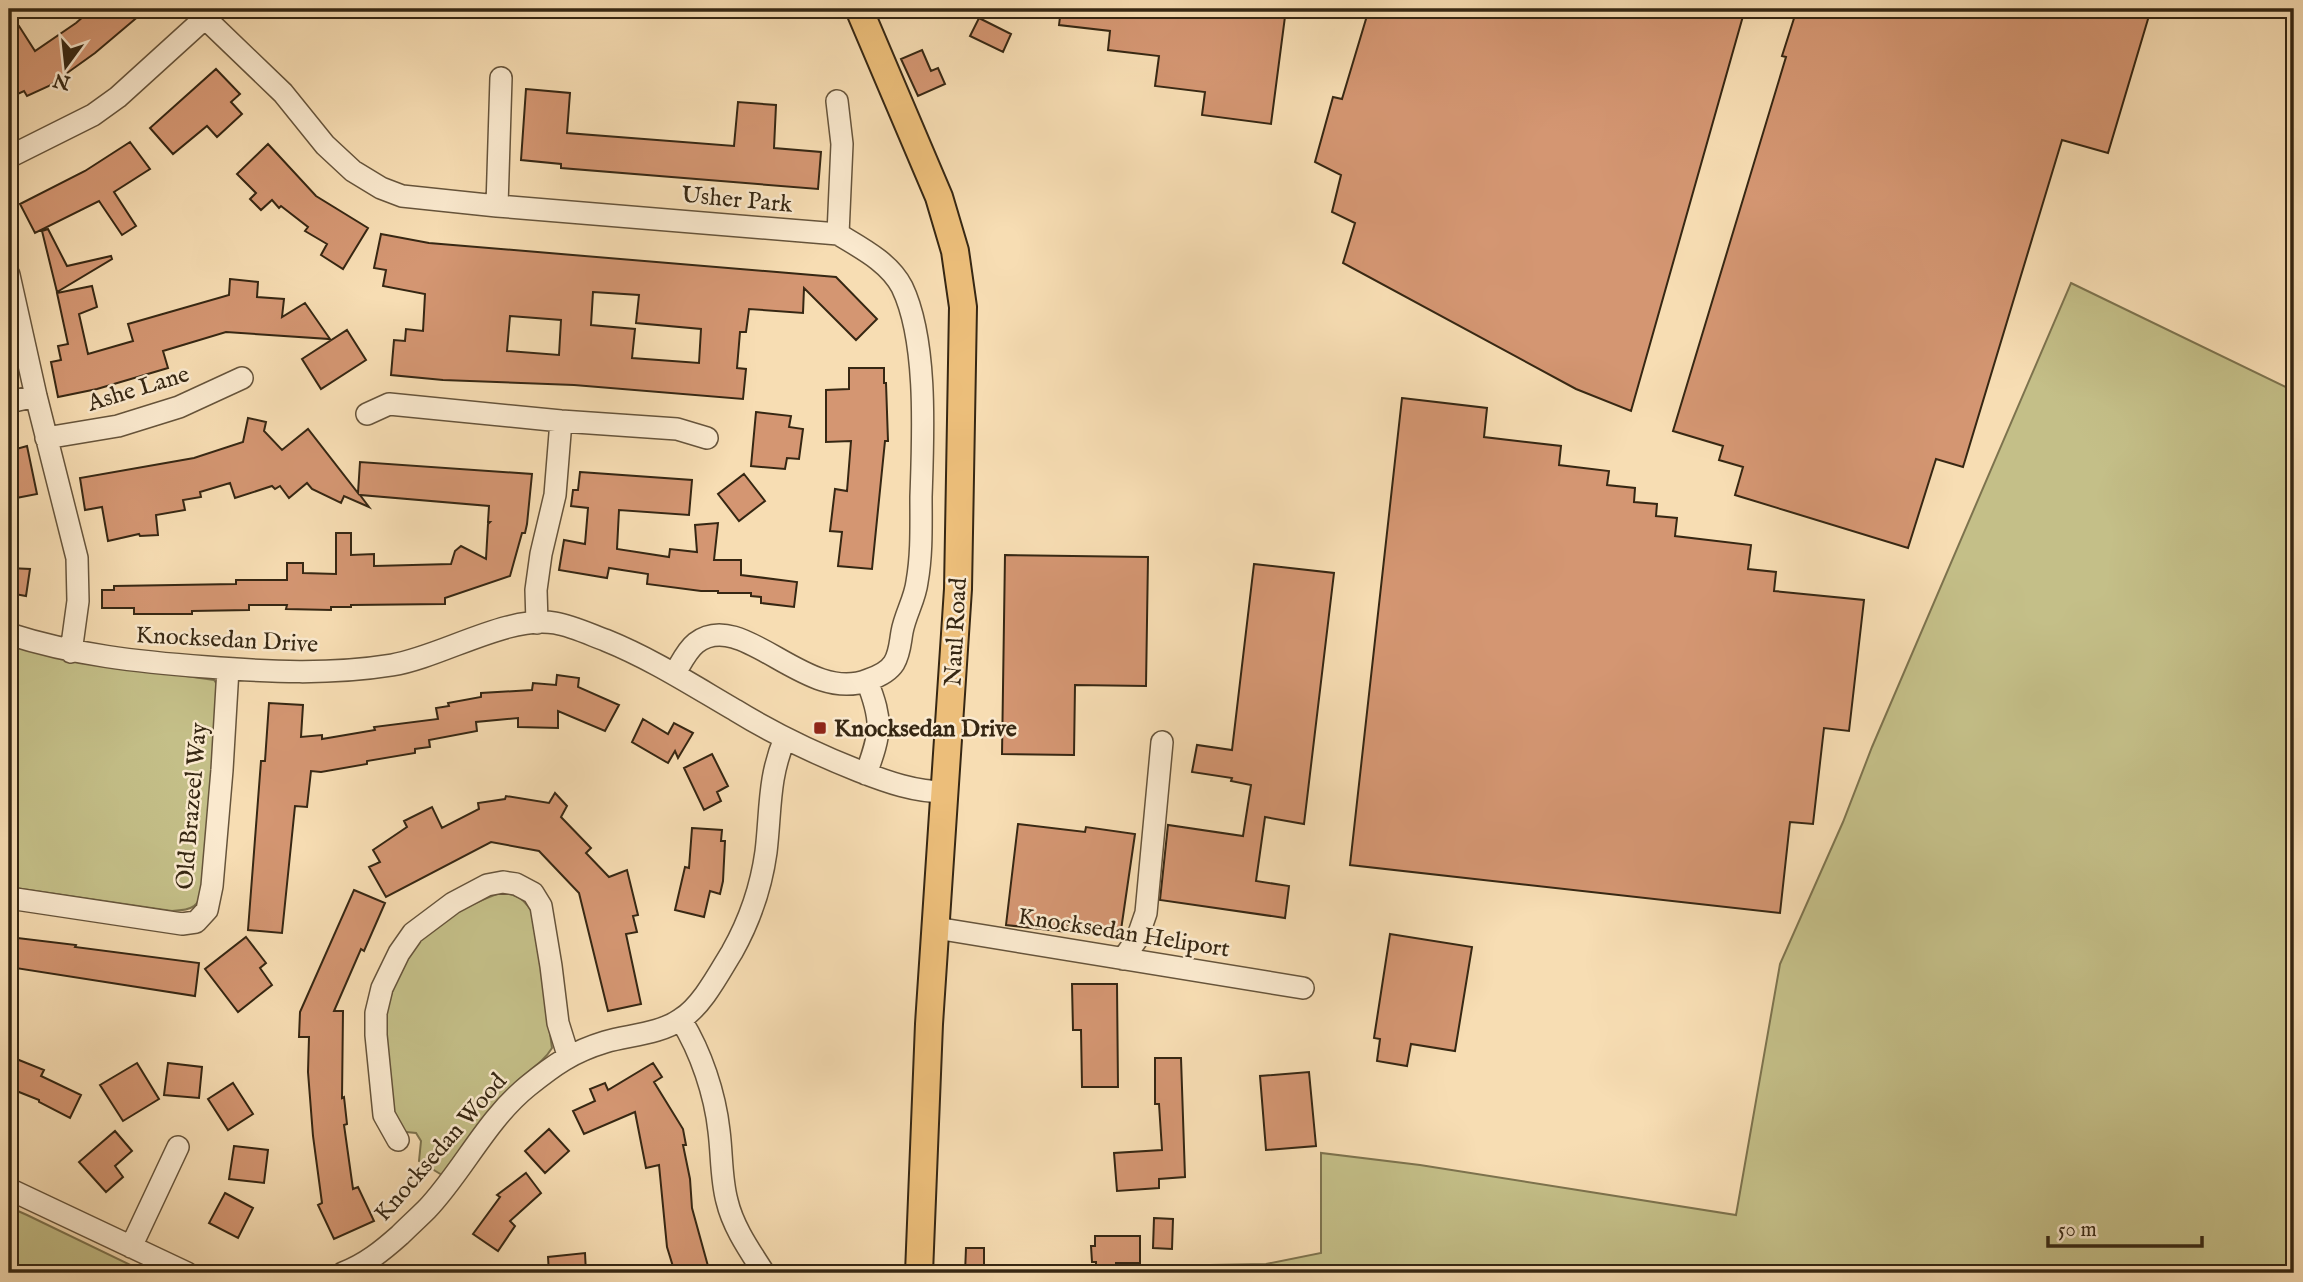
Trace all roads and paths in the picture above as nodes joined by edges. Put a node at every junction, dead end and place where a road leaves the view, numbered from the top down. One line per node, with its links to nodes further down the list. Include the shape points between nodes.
1 (859, 9): 24 (main road, Naul Road, via 939,197 956,251 963,307 958,589)
2 (501, 78): 5 (street)
3 (837, 102): 6 (street, via 842,144)
4 (9, 157): 5 (street, Usher Park, via 93,116 205,18 283,93 325,145 362,176 402,196)
5 (497, 206): 6 (street, Usher Park)
6 (838, 234): 20 (street, Usher Park, via 874,256 901,285 919,355 923,429 917,584 893,666)
7 (9, 275): 9 (street)
8 (242, 378): 13 (street, Ashe Lane, via 179,407 118,426)
9 (36, 396): 10 (street); 13 (street)
10 (9, 402)
11 (367, 414): 12 (street, via 390,404)
12 (561, 422): 14 (street, via 677,429); 15 (street, via 555,495 536,590)
13 (47, 438): 17 (street, via 77,558 78,601)
14 (706, 438)
15 (537, 623): 18 (street, Knocksedan Drive, via 503,629 393,664 335,671); 19 (street, Knocksedan Drive, via 572,628)
16 (9, 634): 17 (street, Knocksedan Drive)
17 (71, 652): 18 (street, Knocksedan Drive)
18 (228, 669): 25 (street, Old Brazeel Way, via 212,886 206,910 196,922 183,924)
19 (675, 673): 20 (street, via 694,644 717,635 749,641 815,678 850,685); 21 (street, Knocksedan Drive)
20 (867, 681): 23 (street, via 878,709 879,728)
21 (785, 738): 23 (street, Knocksedan Drive); 29 (street, Knocksedan Wood, via 772,779 766,852 750,917 708,990)
22 (1162, 742): 27 (street, via 1146,913 1137,939)
23 (866, 774): 24 (street, Knocksedan Drive)
24 (946, 792): 26 (main road, Naul Road)
25 (9, 898)
26 (936, 928): 27 (street, Knocksedan Heliport); 38 (main road, Naul Road)
27 (1123, 958): 28 (street, Knocksedan Heliport)
28 (1303, 988)
29 (681, 1020): 30 (street, Knocksedan Wood); 37 (street, via 707,1078 719,1127 727,1202)
30 (568, 1055): 31 (street, via 558,1023 541,906 533,893 516,884 503,881 487,886 453,903 413,933 382,988 376,1013 382,1102); 35 (street, Knocksedan Wood, via 519,1093 428,1208)
31 (398, 1140)
32 (177, 1147): 34 (street)
33 (9, 1189): 34 (street)
34 (131, 1247): 36 (street)
35 (354, 1271)
36 (187, 1273)
37 (764, 1273)
38 (919, 1273)

